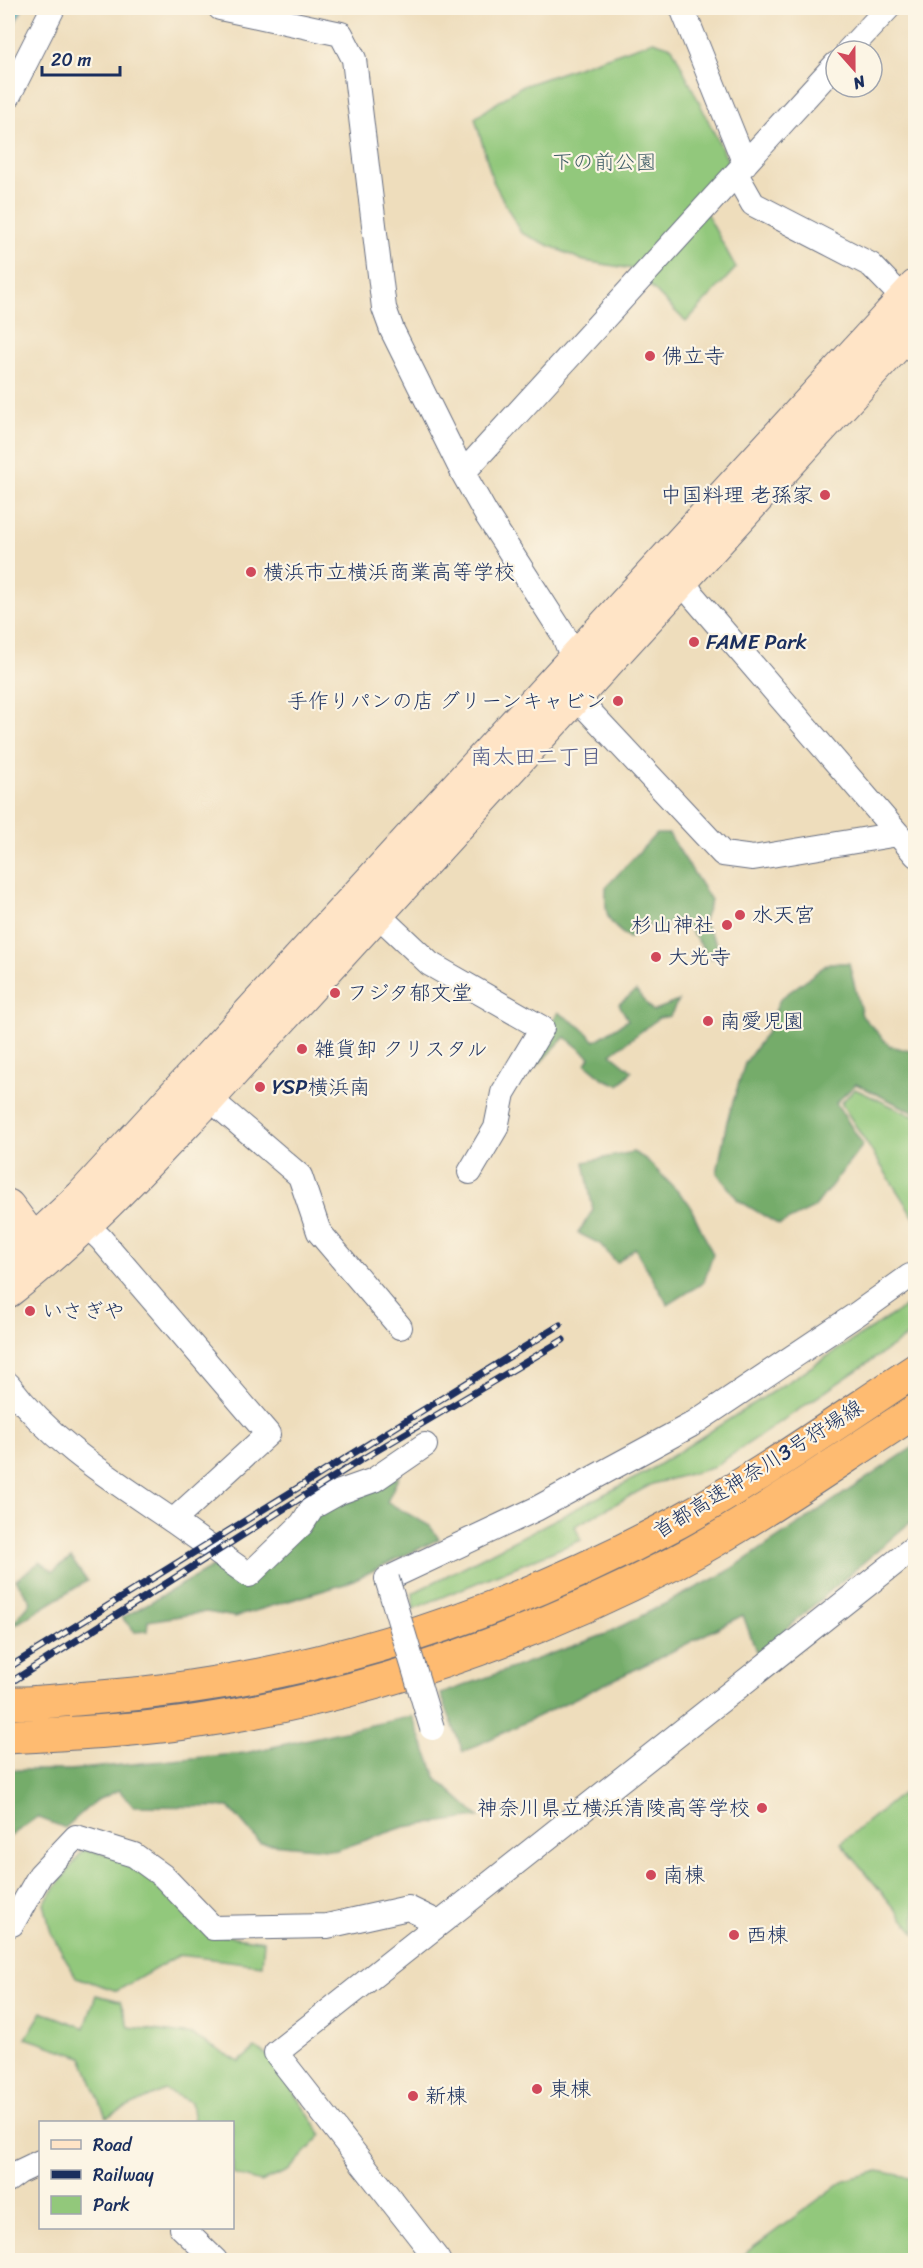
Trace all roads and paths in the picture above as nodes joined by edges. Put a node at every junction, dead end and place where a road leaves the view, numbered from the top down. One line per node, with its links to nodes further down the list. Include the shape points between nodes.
1 (53, 8): 7 (street)
2 (220, 8): 10 (street, via 341,34 354,59 384,308)
3 (682, 8): 8 (street)
4 (888, 8): 5 (street)
5 (859, 39)
6 (824, 77): 8 (street)
7 (8, 97)
8 (740, 169): 9 (street, via 753,204 871,265); 10 (street)
9 (912, 303): 11 (main road); 12 (main road)
10 (463, 473): 12 (street, via 563,634)
11 (683, 580): 13 (main road); 14 (street)
12 (573, 659): 13 (street); 21 (main road, via 82,1196)
13 (579, 692): 14 (street, via 587,709 723,854 753,858); 16 (main road)
14 (898, 834): 15 (street)
15 (915, 855)
16 (377, 914): 17 (main road); 18 (street, via 430,964 542,1028 503,1093 496,1128)
17 (209, 1098): 20 (main road); 25 (street, via 300,1176 320,1232)
18 (471, 1172)
19 (8, 1206): 21 (main road)
20 (84, 1223): 21 (main road); 30 (street, via 268,1434)
21 (41, 1250): 22 (main road); 24 (main road)
22 (8, 1261)
23 (915, 1278): 33 (street, bridge, via 910,1276 691,1425 536,1509 387,1579)
24 (8, 1291)
25 (400, 1327)
26 (915, 1370): 32 (highway, 首都高速神奈川3号狩場線, via 688,1516 612,1556 431,1631 278,1672 216,1684)
27 (8, 1384): 30 (street, via 27,1410 74,1454)
28 (915, 1411): 34 (highway, 首都高速神奈川3号狩場線, via 720,1537 530,1630 441,1664 271,1708 200,1721)
29 (426, 1445): 30 (street, via 374,1480 313,1507 302,1524 249,1575)
30 (173, 1521)
31 (915, 1546): 35 (street)
32 (8, 1703)
33 (432, 1728)
34 (8, 1737)
35 (440, 1923): 36 (street, via 408,1908 327,1926 213,1928 163,1875 134,1855 76,1837 40,1875); 41 (street, via 276,2053)
36 (8, 1925)
37 (39, 2162): 38 (street)
38 (8, 2180)
39 (183, 2229): 40 (street)
40 (215, 2260)
41 (438, 2260)

